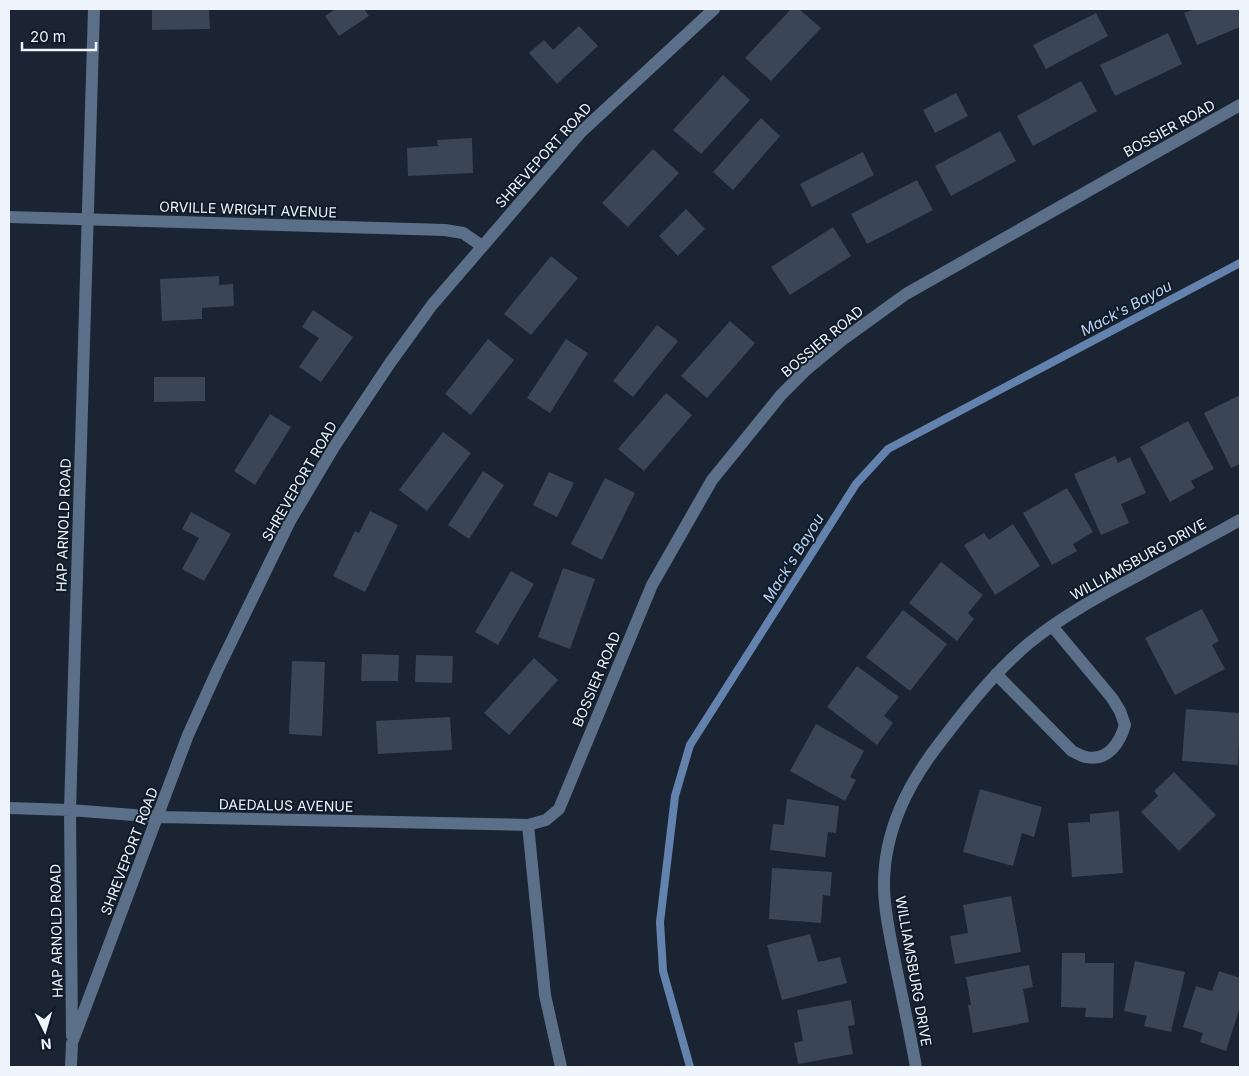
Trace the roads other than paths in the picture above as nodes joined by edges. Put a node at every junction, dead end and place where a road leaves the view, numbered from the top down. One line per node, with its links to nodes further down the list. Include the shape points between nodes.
1 (94, 9): 5 (street, HAP ARNOLD ROAD)
2 (714, 9): 6 (street, SHREVEPORT ROAD, via 581,132)
3 (1240, 105): 11 (street, BOSSIER ROAD, via 906,294 804,371 712,480 652,585)
4 (9, 217): 5 (street, ORVILLE WRIGHT AVENUE)
5 (86, 219): 6 (street, ORVILLE WRIGHT AVENUE, via 445,230 463,233); 12 (street, HAP ARNOLD ROAD)
6 (482, 246): 13 (street, SHREVEPORT ROAD, via 390,363 290,521 188,735)
7 (1240, 520): 8 (street, WILLIAMSBURG DRIVE, via 1095,598)
8 (1052, 626): 9 (street, WILLIAMSBURG DRIVE); 9 (street, via 1120,711 1125,725 1116,746 1103,756 1087,758 1072,751)
9 (996, 674): 18 (street, WILLIAMSBURG DRIVE, via 926,760 896,818 886,854 884,885 890,937)
10 (9, 808): 12 (street, DAEDALUS AVENUE)
11 (559, 809): 14 (street, DAEDALUS AVENUE, via 546,820)
12 (70, 810): 13 (street, DAEDALUS AVENUE); 15 (street, HAP ARNOLD ROAD)
13 (159, 816): 14 (street, DAEDALUS AVENUE); 15 (street, SHREVEPORT ROAD)
14 (528, 825): 17 (street, via 545,995)
15 (72, 1043): 16 (street, SHREVEPORT ROAD)
16 (71, 1067)
17 (561, 1067)
18 (916, 1067)

